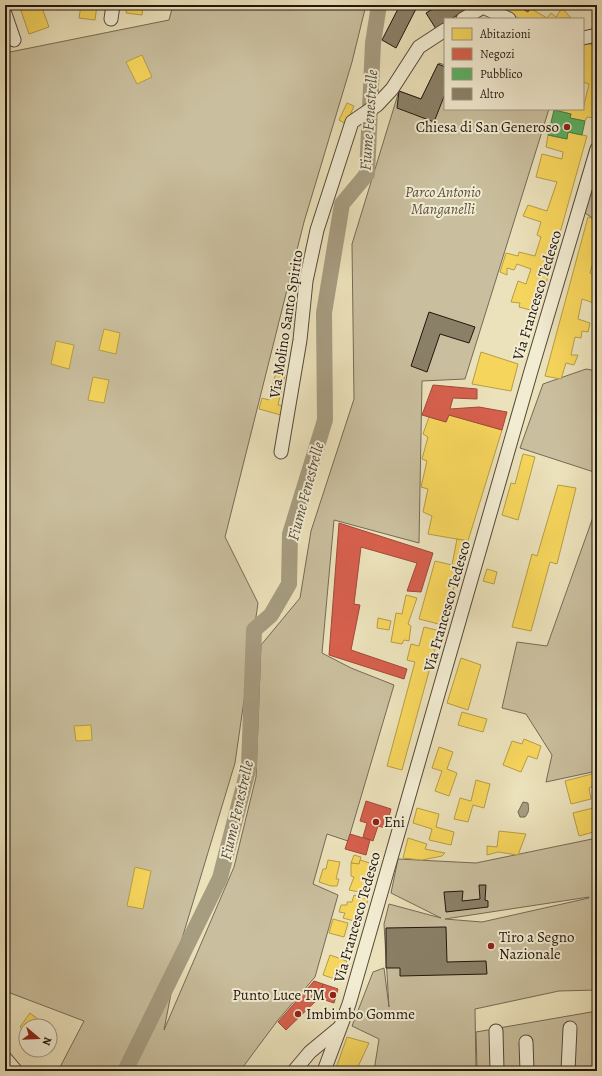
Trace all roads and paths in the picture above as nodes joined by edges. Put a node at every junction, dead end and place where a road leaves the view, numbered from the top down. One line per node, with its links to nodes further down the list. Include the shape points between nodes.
1 (113, 5): 5 (street)
2 (5, 14): 9 (street)
3 (465, 18): 4 (street, via 484,7)
4 (507, 18)
5 (111, 19)
6 (444, 31): 11 (street, Via Molino Santo Spirito, via 419,47 392,89 377,104 352,122 317,230 306,281 300,340)
7 (597, 35): 8 (street)
8 (584, 38)
9 (14, 40)
10 (596, 156): 12 (street, Via Francesco Tedesco, via 531,371 349,1004)
11 (281, 452)
12 (340, 1026): 18 (street, via 310,1052); 19 (street, Via Francesco Tedesco)
13 (570, 1028): 22 (street)
14 (496, 1031): 20 (street)
15 (526, 1042): 21 (street)
16 (5, 1058): 17 (street)
17 (16, 1071)
18 (294, 1071)
19 (324, 1071)
20 (497, 1071)
21 (527, 1071)
22 (568, 1071)

